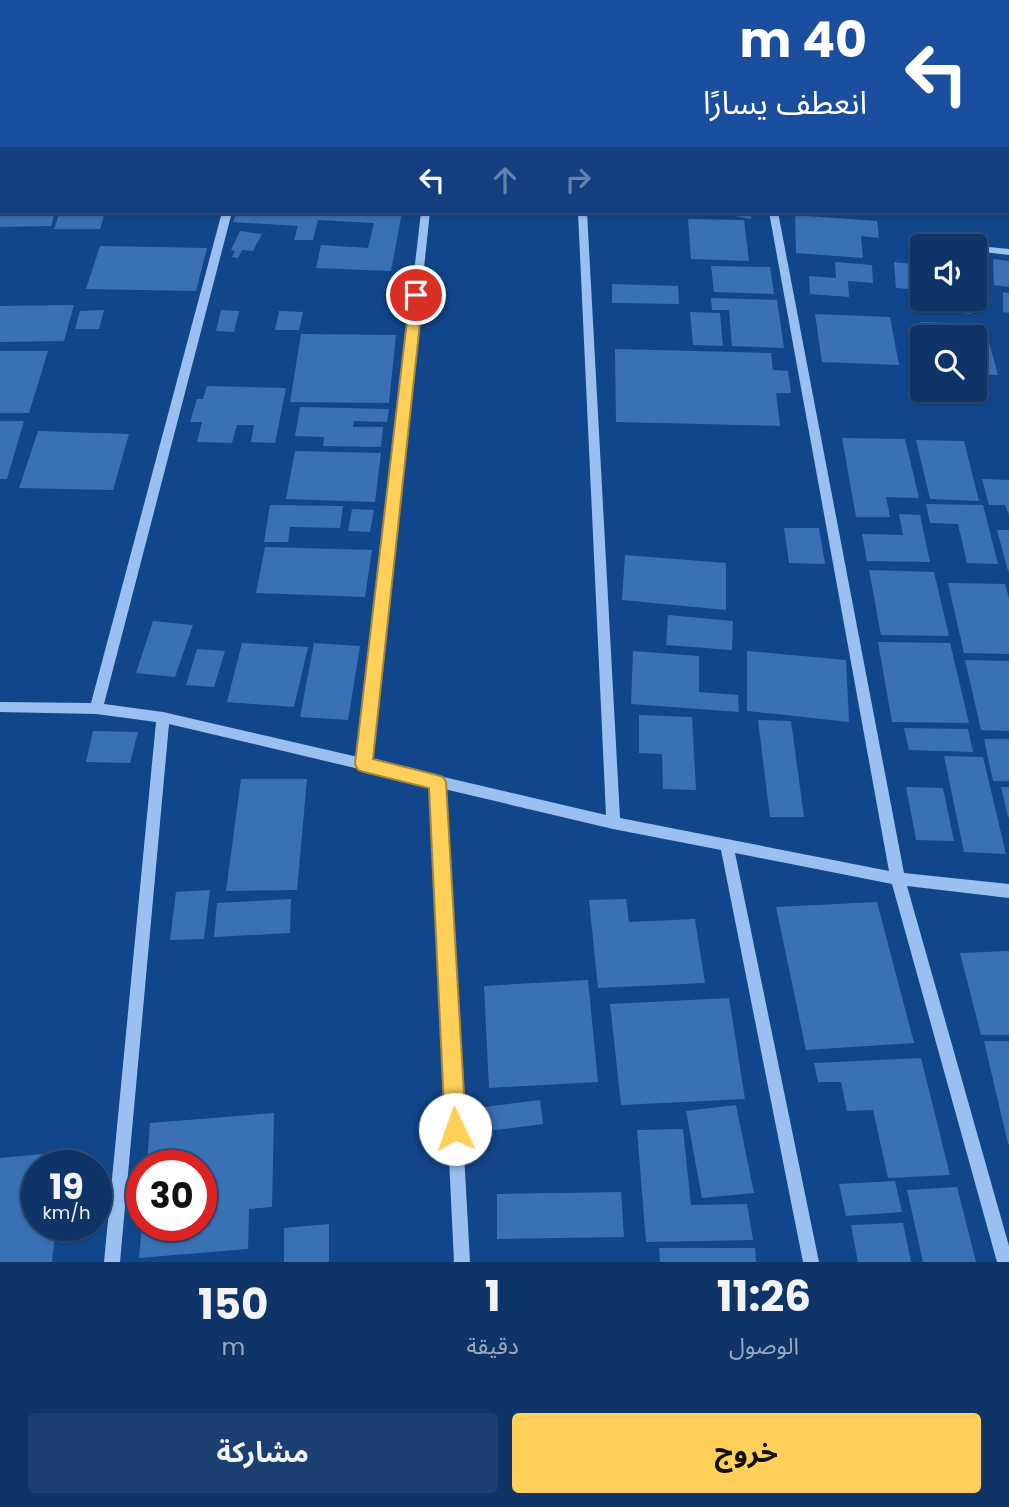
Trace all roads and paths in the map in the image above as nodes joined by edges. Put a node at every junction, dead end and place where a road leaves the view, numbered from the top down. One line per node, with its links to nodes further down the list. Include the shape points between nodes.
1 (226, 214): 8 (street)
2 (426, 214): 10 (street)
3 (583, 214): 12 (street)
4 (774, 214): 14 (street)
5 (987, 250): 6 (street)
6 (1009, 252)
7 (0, 707): 8 (street)
8 (96, 709): 9 (street)
9 (163, 717): 10 (street); 16 (street)
10 (364, 764): 11 (street)
11 (437, 782): 12 (street); 17 (street)
12 (613, 823): 13 (street)
13 (727, 846): 14 (street); 18 (street)
14 (898, 879): 15 (street); 19 (street)
15 (1009, 891)
16 (111, 1262)
17 (462, 1262)
18 (810, 1262)
19 (1005, 1262)

